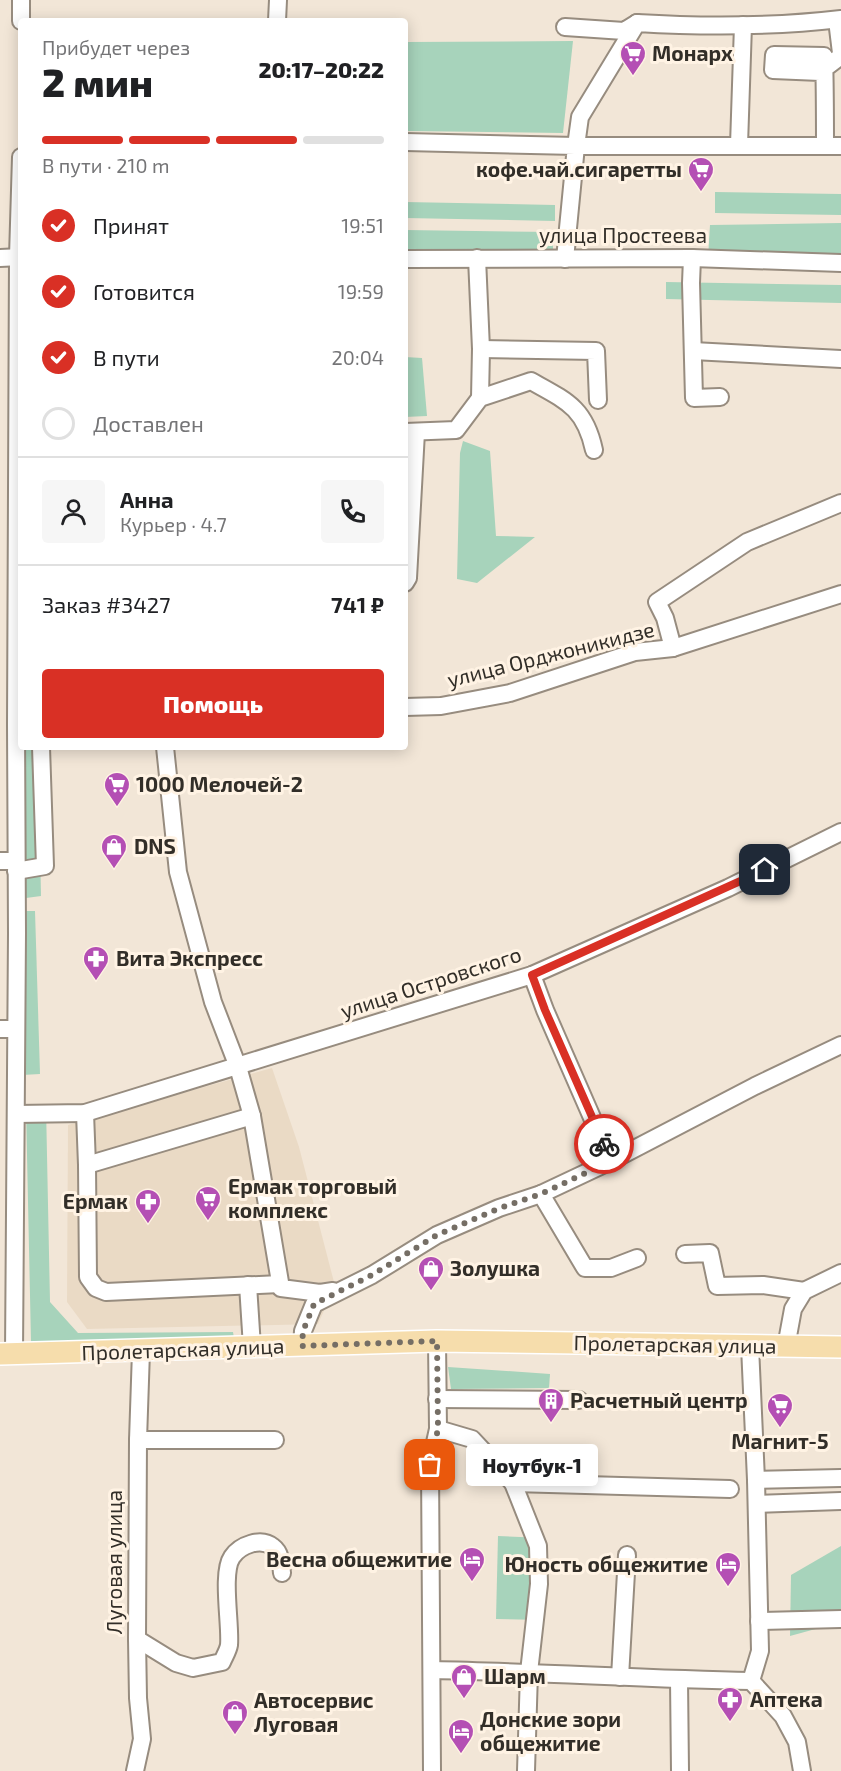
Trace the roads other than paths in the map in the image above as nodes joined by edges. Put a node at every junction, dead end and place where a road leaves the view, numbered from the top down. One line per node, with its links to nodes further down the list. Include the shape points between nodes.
1 (21, 0): 3 (street)
2 (278, 0): 4 (street)
3 (21, 18)
4 (277, 18)
5 (839, 20): 7 (street); 9 (street)
6 (637, 23): 7 (street); 8 (street, via 624,31); 12 (street, via 580,117)
7 (743, 25): 11 (street)
8 (565, 27)
9 (841, 55): 13 (street, via 824,69)
10 (408, 142): 12 (street)
11 (739, 145): 12 (street); 13 (street)
12 (576, 146): 19 (street)
13 (833, 146)
14 (18, 257): 15 (street)
15 (0, 258)
16 (477, 258): 18 (street, улица Простеева); 19 (street, улица Простеева); 21 (street)
17 (692, 258): 19 (street, улица Простеева); 20 (street, улица Простеева); 22 (street)
18 (408, 259)
19 (565, 259)
20 (841, 263)
21 (481, 349): 25 (street); 26 (street, via 596,351)
22 (693, 351): 23 (street); 24 (street, via 694,398)
23 (841, 359)
24 (720, 397)
25 (480, 398): 27 (street, via 456,430); 28 (street, via 531,381 567,401 583,417)
26 (598, 400)
27 (410, 432): 30 (street)
28 (594, 450)
29 (841, 503): 32 (street, улица Орджоникидзе, via 747,542 657,602)
30 (408, 578)
31 (841, 594): 32 (street, улица Орджоникидзе)
32 (673, 648): 33 (street, улица Орджоникидзе, via 635,652 510,693 441,706)
33 (408, 707)
34 (18, 724): 38 (street)
35 (41, 750): 38 (street, via 45,866)
36 (165, 750): 43 (street, via 178,872 213,1002)
37 (841, 832): 40 (street, улица Островского, via 728,888)
38 (11, 864): 39 (street)
39 (8, 933): 41 (street)
40 (532, 975): 43 (street, улица Островского); 48 (street)
41 (8, 1029): 45 (street)
42 (841, 1045): 48 (street)
43 (238, 1067): 44 (street, улица Островского); 46 (street)
44 (85, 1113): 45 (street, улица Островского); 49 (street)
45 (16, 1114): 47 (street)
46 (252, 1116): 49 (street); 54 (street)
47 (8, 1135): 65 (street)
48 (611, 1161): 50 (street)
49 (87, 1165): 55 (street, via 88,1277 96,1288 106,1292)
50 (541, 1194): 52 (street, via 585,1268 611,1268); 56 (street, via 437,1235 372,1275)
51 (685, 1254): 57 (street, via 710,1253 717,1286 763,1285)
52 (638, 1258)
53 (841, 1273): 57 (street)
54 (280, 1284): 55 (street); 56 (street, via 281,1288 320,1293)
55 (248, 1286): 61 (street)
56 (339, 1290): 59 (street, via 314,1304 303,1331)
57 (804, 1291): 62 (street, via 793,1309)
58 (437, 1341): 59 (main road, Пролетарская улица); 60 (main road, Пролетарская улица); 66 (street)
59 (302, 1346): 61 (main road, Пролетарская улица)
60 (750, 1346): 62 (main road, Пролетарская улица); 72 (street)
61 (252, 1347): 64 (main road, Пролетарская улица)
62 (786, 1347): 63 (main road, Пролетарская улица)
63 (841, 1347)
64 (141, 1351): 65 (main road, Пролетарская улица); 69 (street, Луговая улица)
65 (7, 1354)
66 (437, 1400): 67 (street); 68 (street)
67 (579, 1400)
68 (438, 1429): 73 (street, via 472,1440); 82 (street, via 430,1465)
69 (138, 1440): 70 (street); 81 (street, Луговая улица)
70 (275, 1440)
71 (841, 1478): 72 (street)
72 (756, 1480): 76 (street)
73 (513, 1483): 74 (street); 83 (street, via 538,1546 539,1584)
74 (730, 1490)
75 (841, 1501): 76 (street)
76 (757, 1504): 80 (street)
77 (627, 1555): 84 (street)
78 (282, 1573): 81 (street, via 281,1558 273,1547 261,1543 245,1545 231,1558 227,1572 229,1648 222,1662 193,1668 176,1663)
79 (841, 1619): 80 (street)
80 (759, 1621): 86 (street, via 760,1651)
81 (137, 1639): 87 (street, Луговая улица, via 142,1739)
82 (433, 1670): 83 (street); 88 (street)
83 (529, 1672): 84 (street); 89 (street)
84 (620, 1677): 85 (street)
85 (679, 1680): 86 (street); 90 (street)
86 (751, 1681): 91 (street, via 783,1716 797,1742)
87 (135, 1771)
88 (432, 1771)
89 (526, 1771)
90 (680, 1771)
91 (802, 1771)

